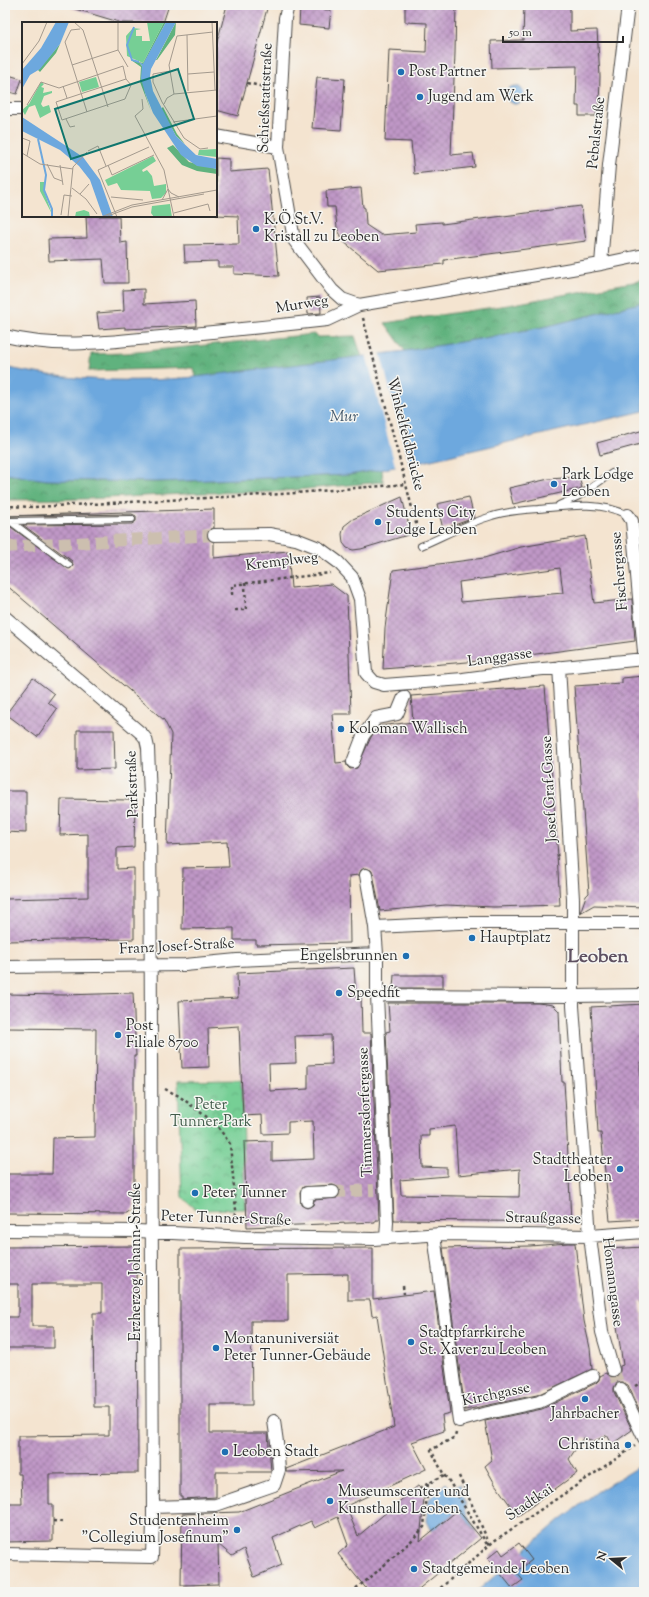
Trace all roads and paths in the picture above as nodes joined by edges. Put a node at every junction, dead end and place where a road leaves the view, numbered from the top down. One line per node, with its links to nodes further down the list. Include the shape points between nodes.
1 (288, 5): 4 (street, Schießstattstraße)
2 (628, 5): 10 (street, Pebalstraße, via 609,165)
3 (247, 83): 4 (path)
4 (281, 92): 8 (street, Schießstattstraße)
5 (5, 109): 6 (street)
6 (22, 109)
7 (217, 136): 8 (street)
8 (278, 147): 11 (street, Schießstattstraße, via 294,240 332,290 342,299)
9 (644, 255): 10 (street, Murweg)
10 (601, 264): 11 (street, Murweg)
11 (359, 305): 12 (street, Murweg, via 327,320 93,344 54,344); 14 (path, Winkelfeldbrücke)
12 (5, 336)
13 (612, 472): 16 (lane, Fischergasse, via 579,496)
14 (406, 484): 15 (path, via 282,494 34,507); 20 (path, Winkelfeldbrücke)
15 (5, 506)
16 (554, 507): 17 (lane, Fischergasse, via 606,507); 22 (lane, Fischergasse, via 492,516)
17 (628, 516): 29 (street, Fischergasse, via 632,521)
18 (132, 519): 19 (lane)
19 (7, 521): 23 (lane)
20 (419, 533)
21 (214, 536): 24 (street, Kremplweg, via 269,534 296,539 324,551)
22 (421, 546)
23 (69, 565)
24 (349, 574): 25 (path, Kremplweg); 31 (street, Langgasse, via 360,599 366,673 374,682 384,686)
25 (245, 583): 26 (path, Kremplweg, via 232,585); 27 (path, via 246,610)
26 (232, 595)
27 (235, 610)
28 (5, 617): 39 (street, Parkstraße, via 146,739 150,797)
29 (644, 652)
30 (644, 659): 31 (street, Langgasse)
31 (559, 667): 35 (street, Josef Graf-Gasse)
32 (404, 697): 33 (street, via 397,714 376,718 363,736)
33 (353, 762)
34 (366, 875): 37 (street)
35 (573, 922): 36 (street); 37 (street); 43 (street)
36 (644, 923)
37 (375, 927): 38 (street)
38 (377, 954): 39 (street, Franz Josef-Straße); 42 (street)
39 (150, 966): 40 (street, Franz Josef-Straße); 44 (street, Erzherzog Johann-Straße)
40 (5, 967)
41 (644, 995): 43 (street)
42 (377, 998): 43 (street); 53 (street, Timmersdorfergasse, via 380,1190 387,1222)
43 (573, 1001): 51 (street, Homanngasse)
44 (151, 1082): 48 (street, Erzherzog Johann-Straße); 52 (path, via 179,1096 216,1124 230,1144 236,1210)
45 (334, 1192): 46 (street, via 307,1193)
46 (307, 1201)
47 (5, 1230): 48 (street, Peter Tunner-Straße)
48 (151, 1232): 52 (street, Peter Tunner-Straße); 66 (street, Erzherzog Johann-Straße)
49 (644, 1232): 51 (street, Straußgasse)
50 (437, 1234): 51 (street, Straußgasse); 53 (street, Straußgasse); 60 (street, Kirchgasse)
51 (590, 1236): 56 (street, Homanngasse, via 602,1332)
52 (234, 1237): 53 (street, Peter Tunner-Straße)
53 (386, 1238)
54 (403, 1286): 55 (path)
55 (404, 1294)
56 (613, 1370)
57 (593, 1376): 60 (street, Kirchgasse, via 539,1402)
58 (621, 1389): 61 (street)
59 (274, 1420): 66 (street, via 279,1470 274,1485 216,1505)
60 (459, 1421): 62 (path, via 455,1437 431,1450)
61 (641, 1441): 69 (path, Stadtkai)
62 (444, 1475): 64 (path); 69 (path)
63 (459, 1476): 69 (path)
64 (428, 1483): 65 (path); 71 (path, via 424,1527)
65 (420, 1488)
66 (153, 1507): 70 (street, Erzherzog Johann-Straße, via 152,1557)
67 (53, 1521): 68 (path)
68 (63, 1522)
69 (489, 1545): 72 (path, Stadtkai)
70 (5, 1554)
71 (351, 1592)
72 (436, 1592)

